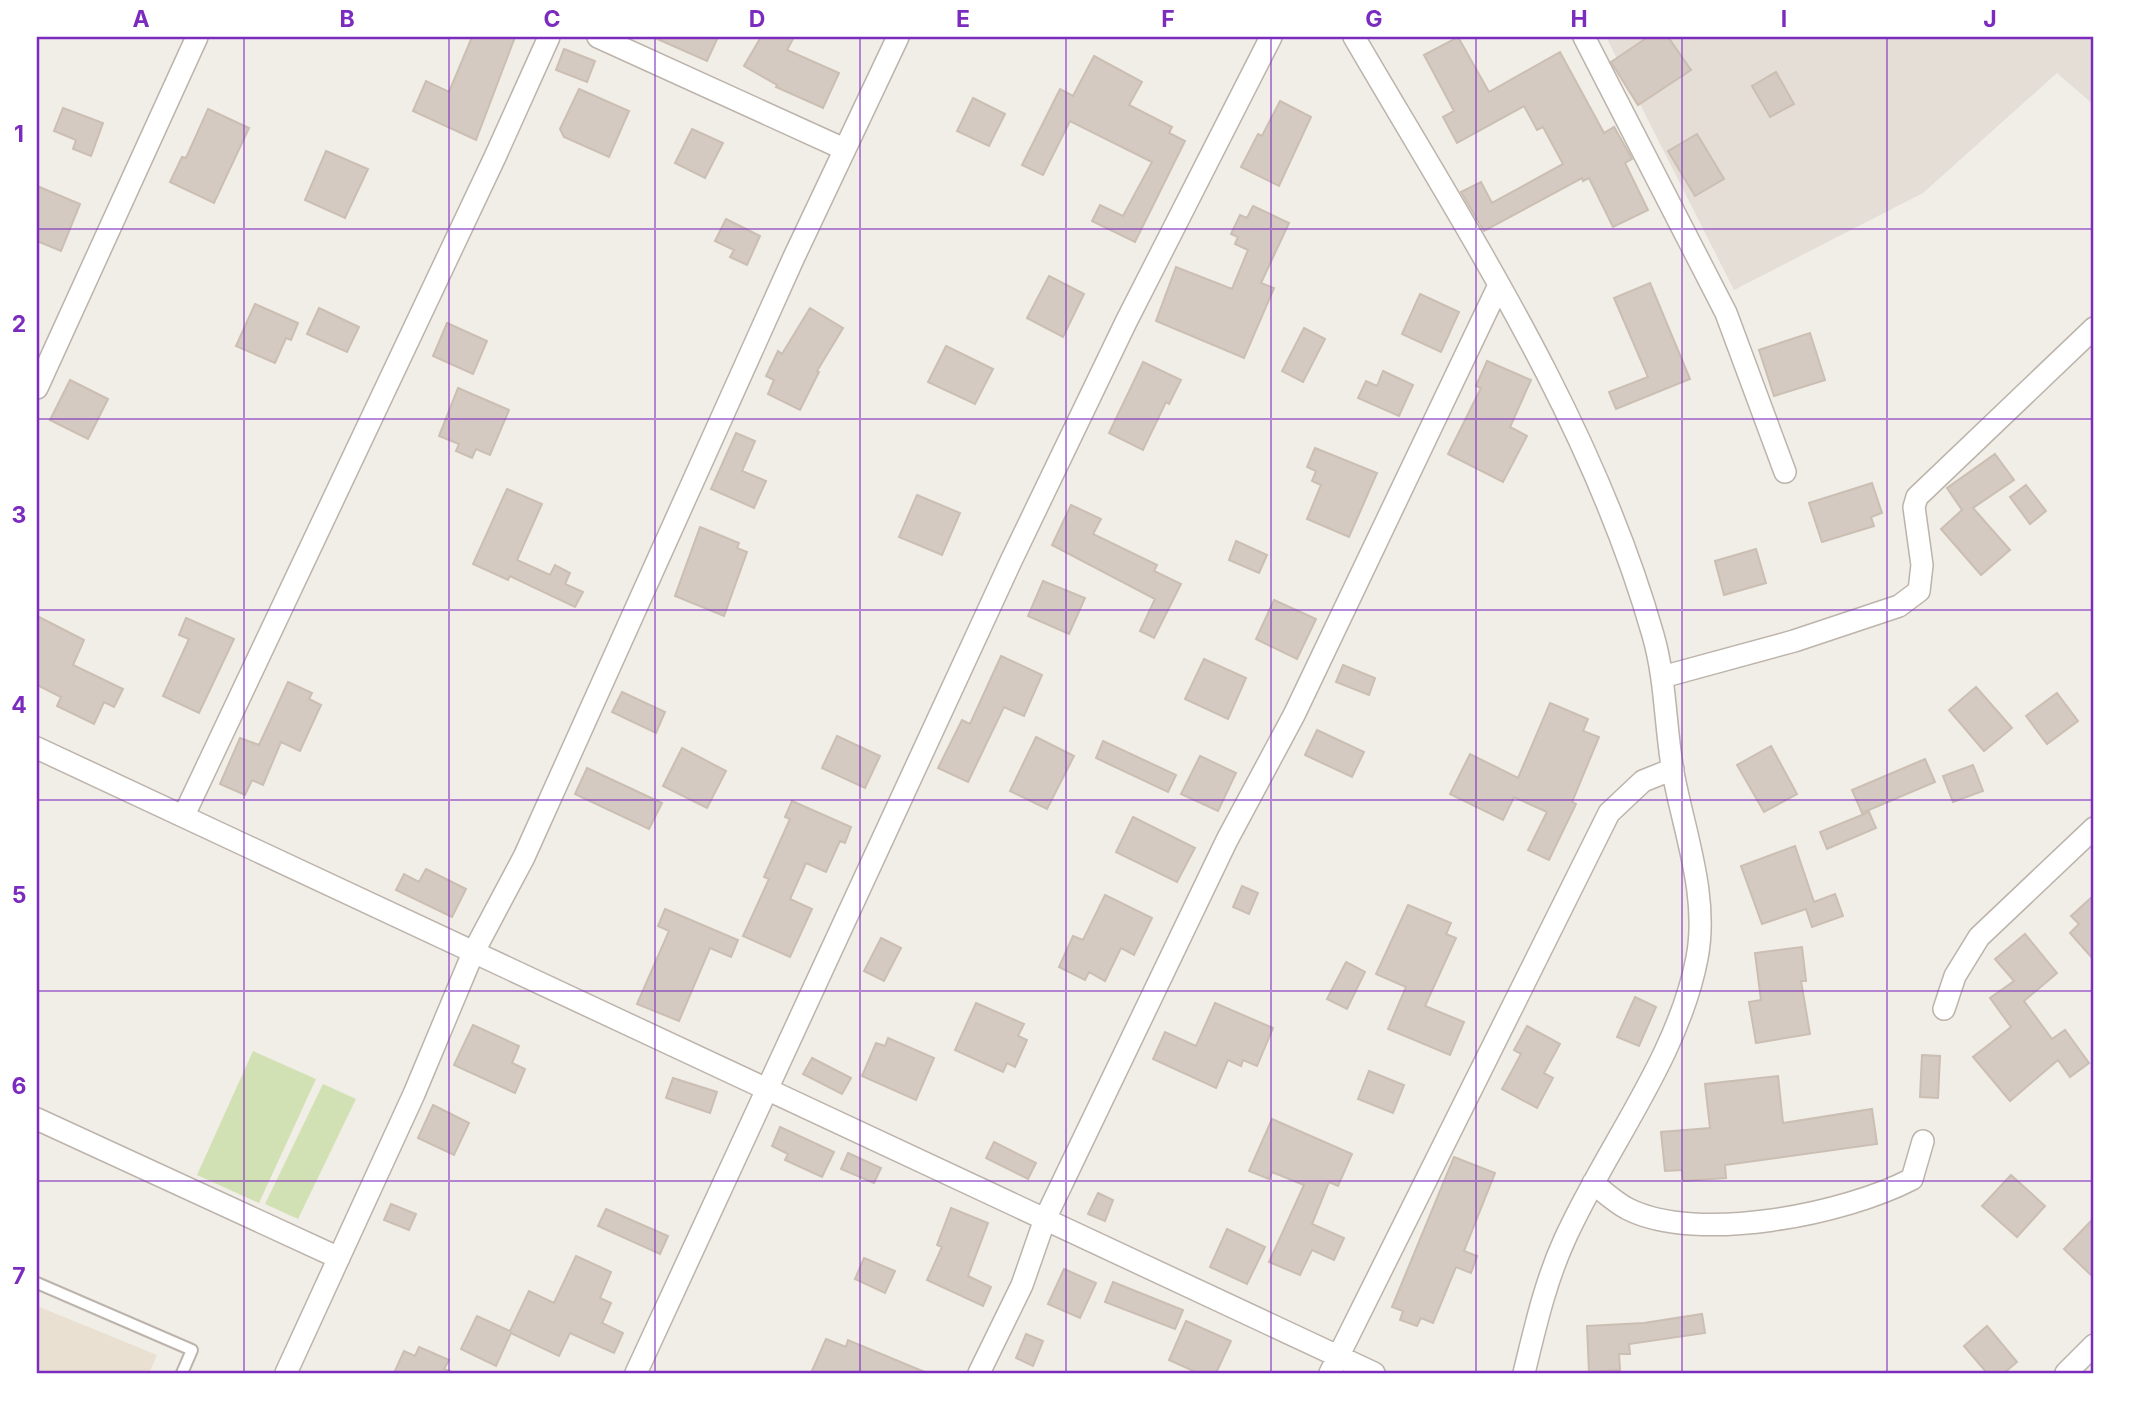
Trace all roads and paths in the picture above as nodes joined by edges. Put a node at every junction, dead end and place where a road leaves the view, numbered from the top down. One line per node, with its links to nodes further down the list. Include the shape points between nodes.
1 (197, 37): 11 (street)
2 (549, 37): 16 (street)
3 (598, 37): 8 (street)
4 (898, 37): 8 (street)
5 (1271, 37): 20 (street, via 1119,334)
6 (1354, 37): 9 (street)
7 (1584, 37): 12 (street, via 1726,313)
8 (844, 149): 18 (street, via 524,857)
9 (1499, 285): 13 (street, via 1579,440 1630,561); 24 (street, via 1294,715 1227,840)
10 (2094, 328): 13 (street, via 1917,497 1914,507 1922,565 1919,591 1899,606)
11 (37, 388)
12 (1785, 472)
13 (1662, 677): 15 (street)
14 (37, 748): 16 (street)
15 (1673, 769): 23 (street, via 1696,879 1698,956 1668,1042); 28 (street, via 1643,781 1609,813)
16 (184, 816): 18 (street)
17 (2094, 828): 19 (street, via 1979,937 1955,976)
18 (474, 953): 20 (street); 25 (street)
19 (1944, 1009)
20 (767, 1089): 24 (street); 31 (street)
21 (37, 1119): 25 (street)
22 (1923, 1141): 23 (street, via 1912,1179 1891,1191 1770,1221 1709,1224 1661,1219 1627,1209)
23 (1593, 1184): 34 (street, via 1552,1272)
24 (1045, 1219): 28 (street); 32 (street, via 1022,1285)
25 (339, 1258): 30 (street)
26 (37, 1283): 29 (lane, via 192,1350)
27 (2094, 1345): 35 (street)
28 (1334, 1365): 33 (street)
29 (182, 1373)
30 (286, 1373)
31 (636, 1373)
32 (979, 1373)
33 (1374, 1373)
34 (1524, 1373)
35 (2066, 1373)

